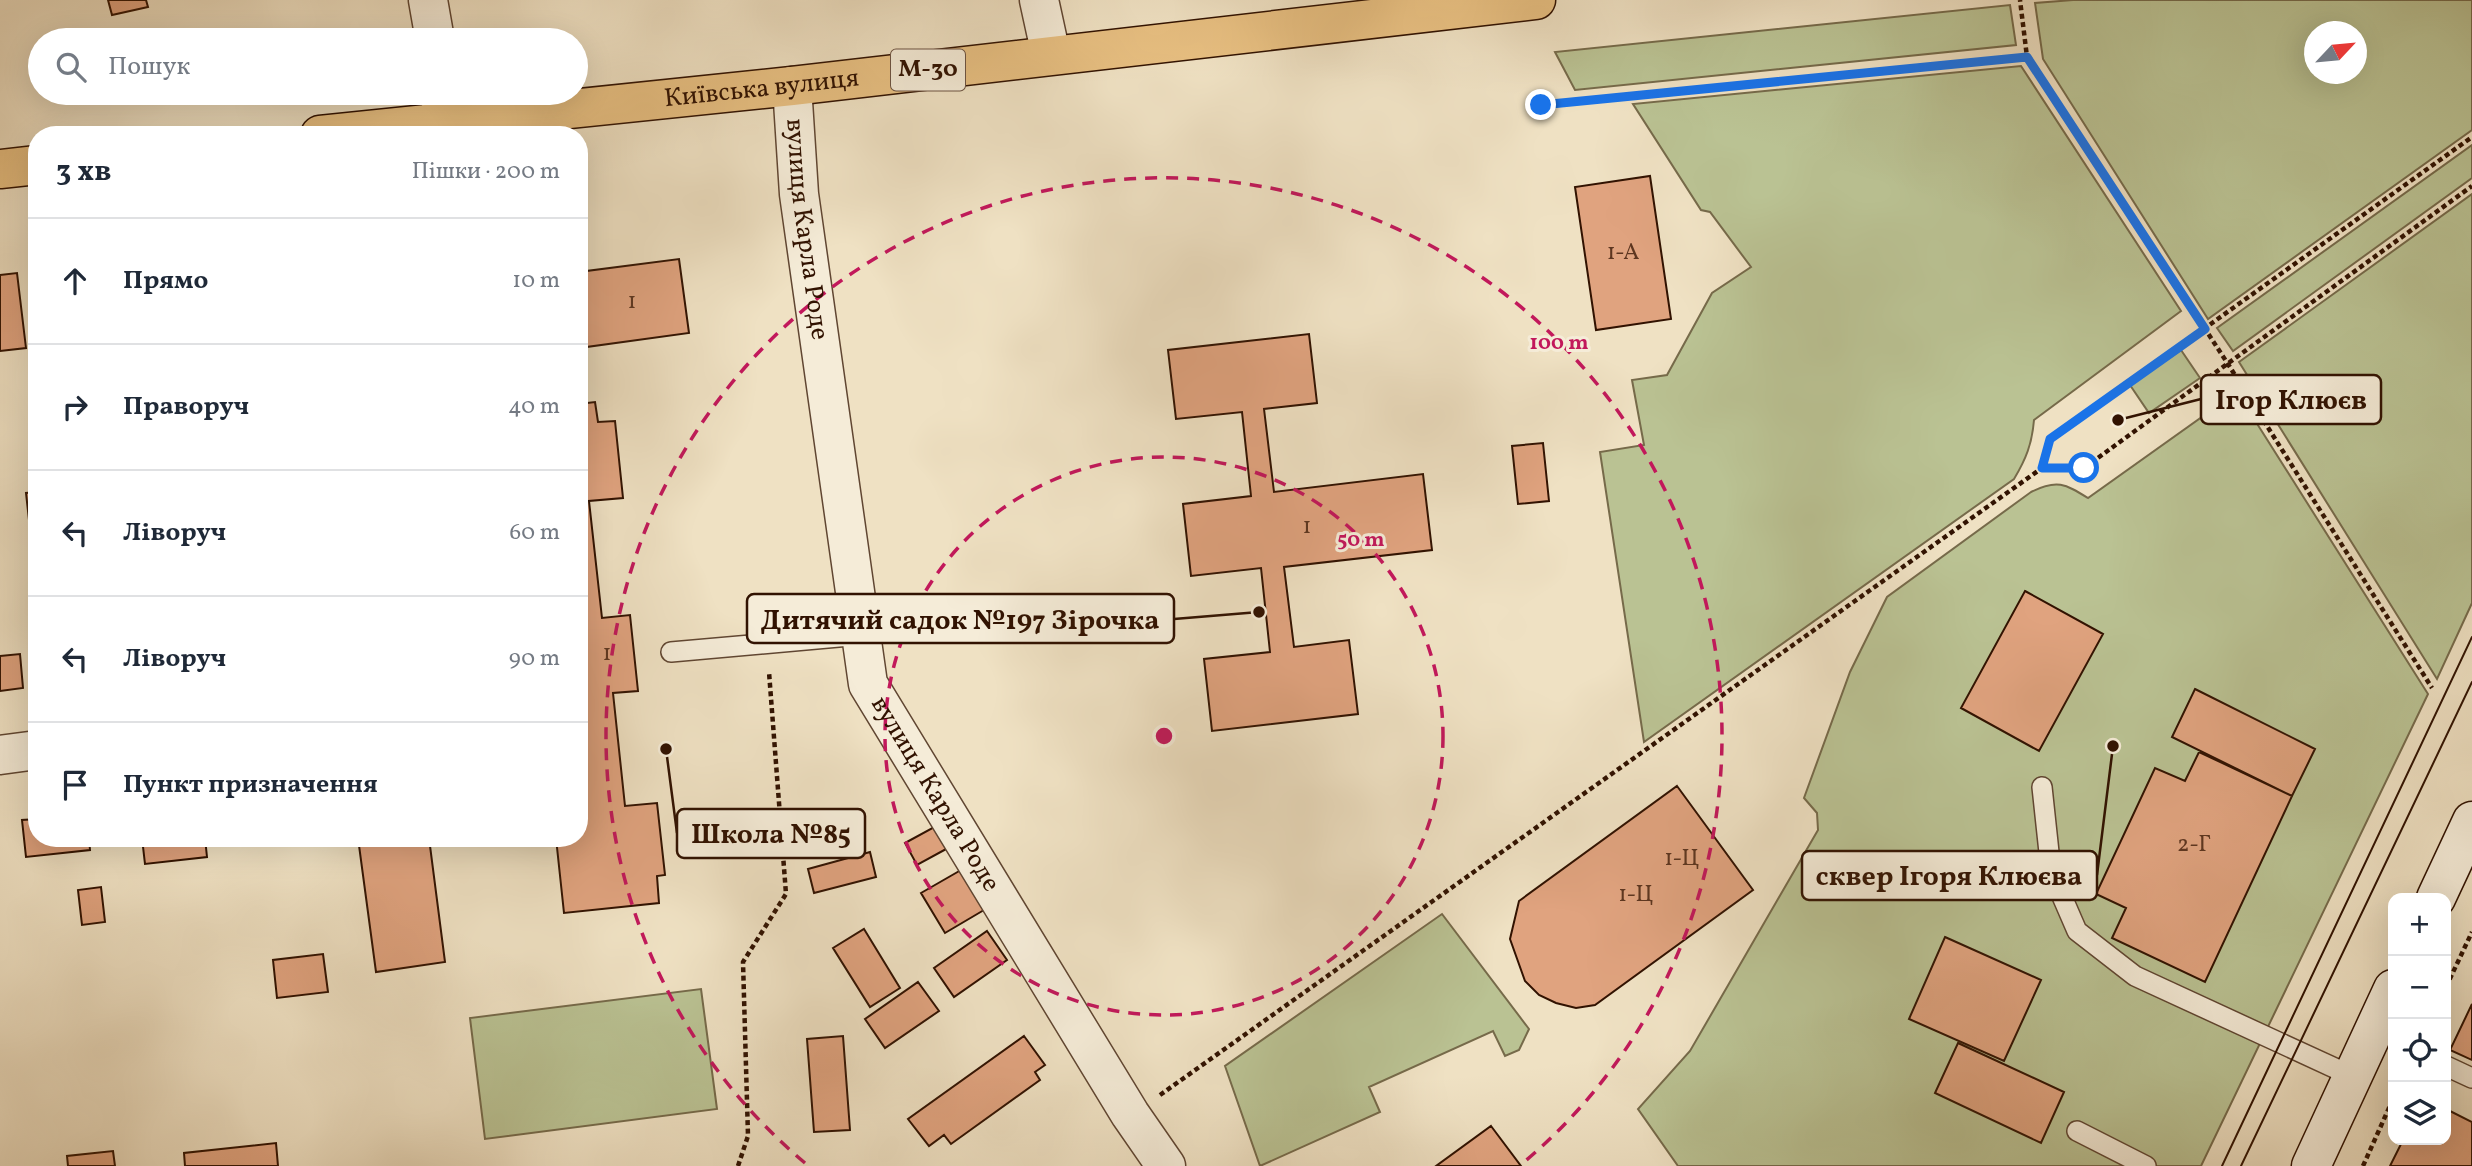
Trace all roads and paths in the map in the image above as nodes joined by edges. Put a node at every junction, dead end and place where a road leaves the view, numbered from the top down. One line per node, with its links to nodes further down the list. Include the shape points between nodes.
1 (429, 0): 5 (street)
2 (1039, 0): 6 (street)
3 (1536, 0): 6 (highway, Київська вулиця / М-30)
4 (2020, 0): 7 (path)
5 (433, 28)
6 (1051, 55): 8 (highway, Київська вулиця / М-30)
7 (2027, 57): 11 (path); 18 (path)
8 (792, 86): 9 (highway, Київська вулиця / М-30); 21 (street, вулиця Карла Роде, via 799,194)
9 (588, 98)
10 (475, 105): 12 (highway, Київська вулиця / М-30)
11 (1541, 105)
12 (442, 107): 13 (highway, Київська вулиця / М-30)
13 (359, 126)
14 (2472, 137): 18 (path)
15 (28, 166): 16 (highway)
16 (0, 169)
17 (2472, 186): 19 (path)
18 (2205, 329): 19 (path); 20 (path, via 2050,439)
19 (2228, 364): 20 (path, via 2084,468); 24 (path)
20 (2042, 468): 38 (path)
21 (861, 635): 22 (lane); 38 (street, вулиця Карла Роде, via 868,684)
22 (767, 644): 23 (lane); 40 (path, via 786,894 743,962 748,1136)
23 (671, 652)
24 (2432, 688)
25 (28, 751): 26 (street)
26 (0, 755)
27 (2042, 788): 35 (lane, via 2052,870 2077,931 2135,976)
28 (2472, 821): 29 (street)
29 (2438, 893)
30 (2472, 932): 31 (path)
31 (2451, 976)
32 (2388, 1013): 33 (street)
33 (2383, 1037): 35 (street)
34 (2451, 1068): 36 (lane)
35 (2352, 1076): 43 (street)
36 (2472, 1078)
37 (2388, 1110): 44 (path)
38 (1130, 1114): 41 (street, вулиця Карла Роде)
39 (2077, 1131): 42 (lane)
40 (738, 1166)
41 (1166, 1166)
42 (2146, 1166)
43 (2311, 1166)
44 (2362, 1166)

